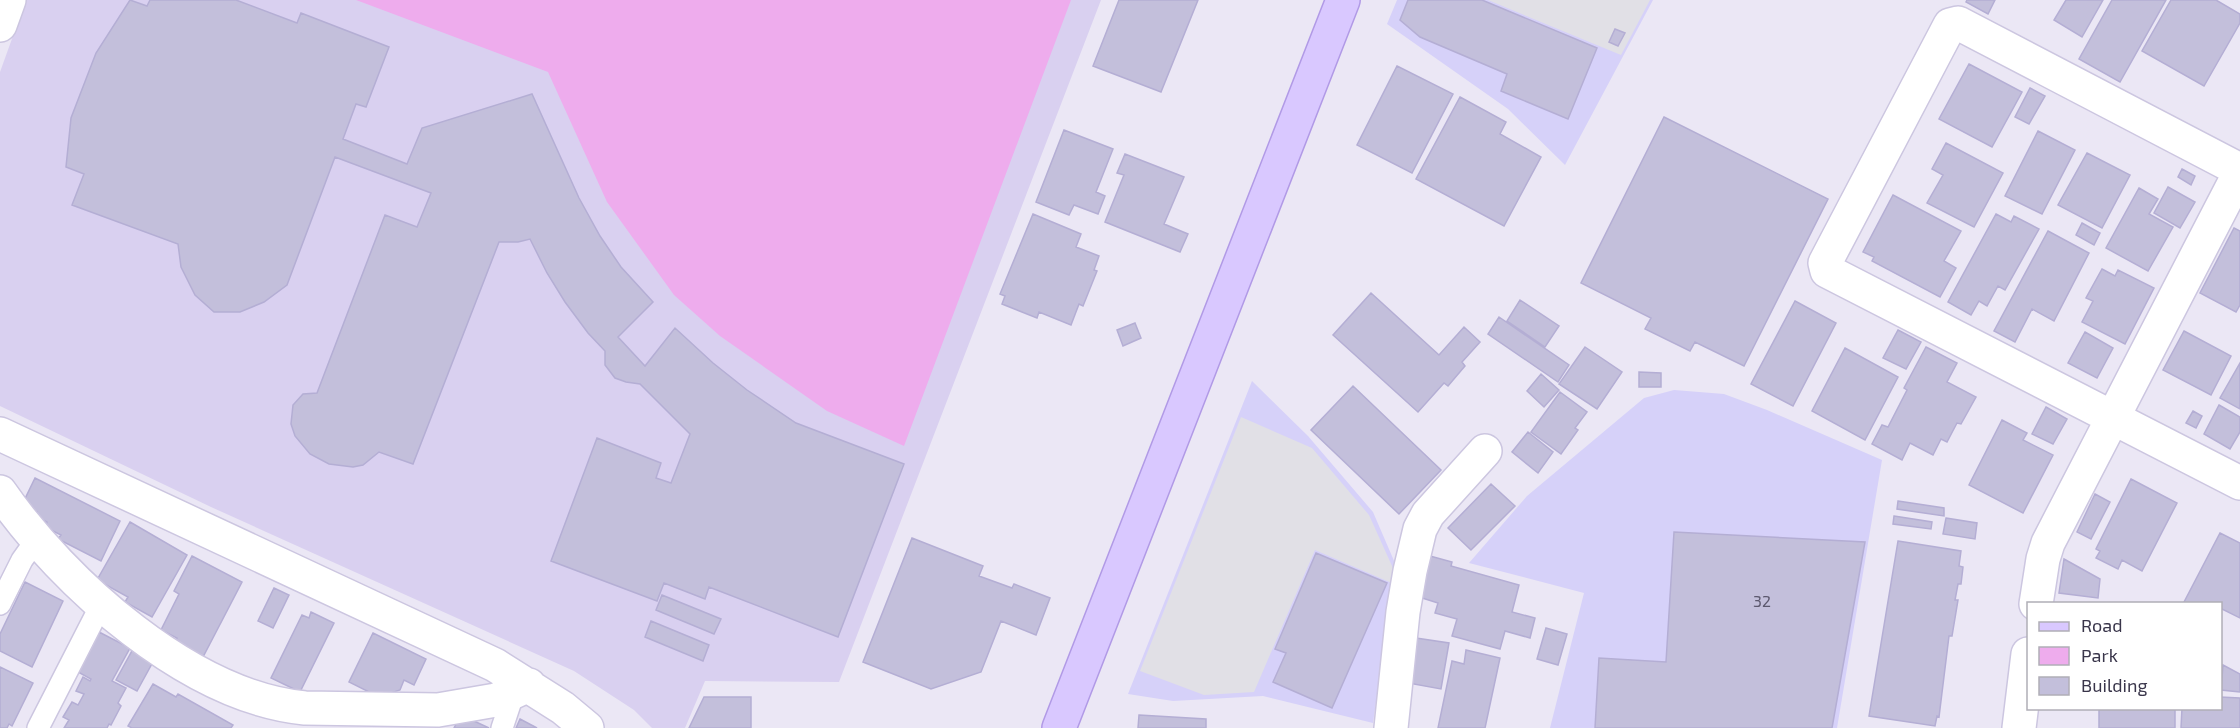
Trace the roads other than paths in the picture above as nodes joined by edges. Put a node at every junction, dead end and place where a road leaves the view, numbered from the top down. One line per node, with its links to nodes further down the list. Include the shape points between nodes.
1 (9, 0): 3 (street)
2 (1343, 0): 20 (street)
3 (0, 25)
4 (2240, 171): 5 (street); 5 (street, via 1958,23 1950,26 1824,263 1827,271)
5 (2112, 418): 8 (street); 11 (street, via 2048,543)
6 (0, 434): 15 (street, via 495,665)
7 (1485, 451): 21 (street, via 1428,514 1420,529 1403,612)
8 (2240, 483)
9 (0, 492): 10 (street)
10 (37, 538): 12 (street); 13 (lane)
11 (2036, 602)
12 (102, 603): 16 (street, via 185,665); 17 (lane)
13 (0, 604)
14 (2027, 662): 22 (street)
15 (522, 688): 16 (street, via 496,700 438,710 358,710); 18 (lane); 19 (street, via 563,708)
16 (281, 717)
17 (38, 728)
18 (502, 728)
19 (587, 728)
20 (1059, 728)
21 (1391, 728)
22 (2019, 728)

